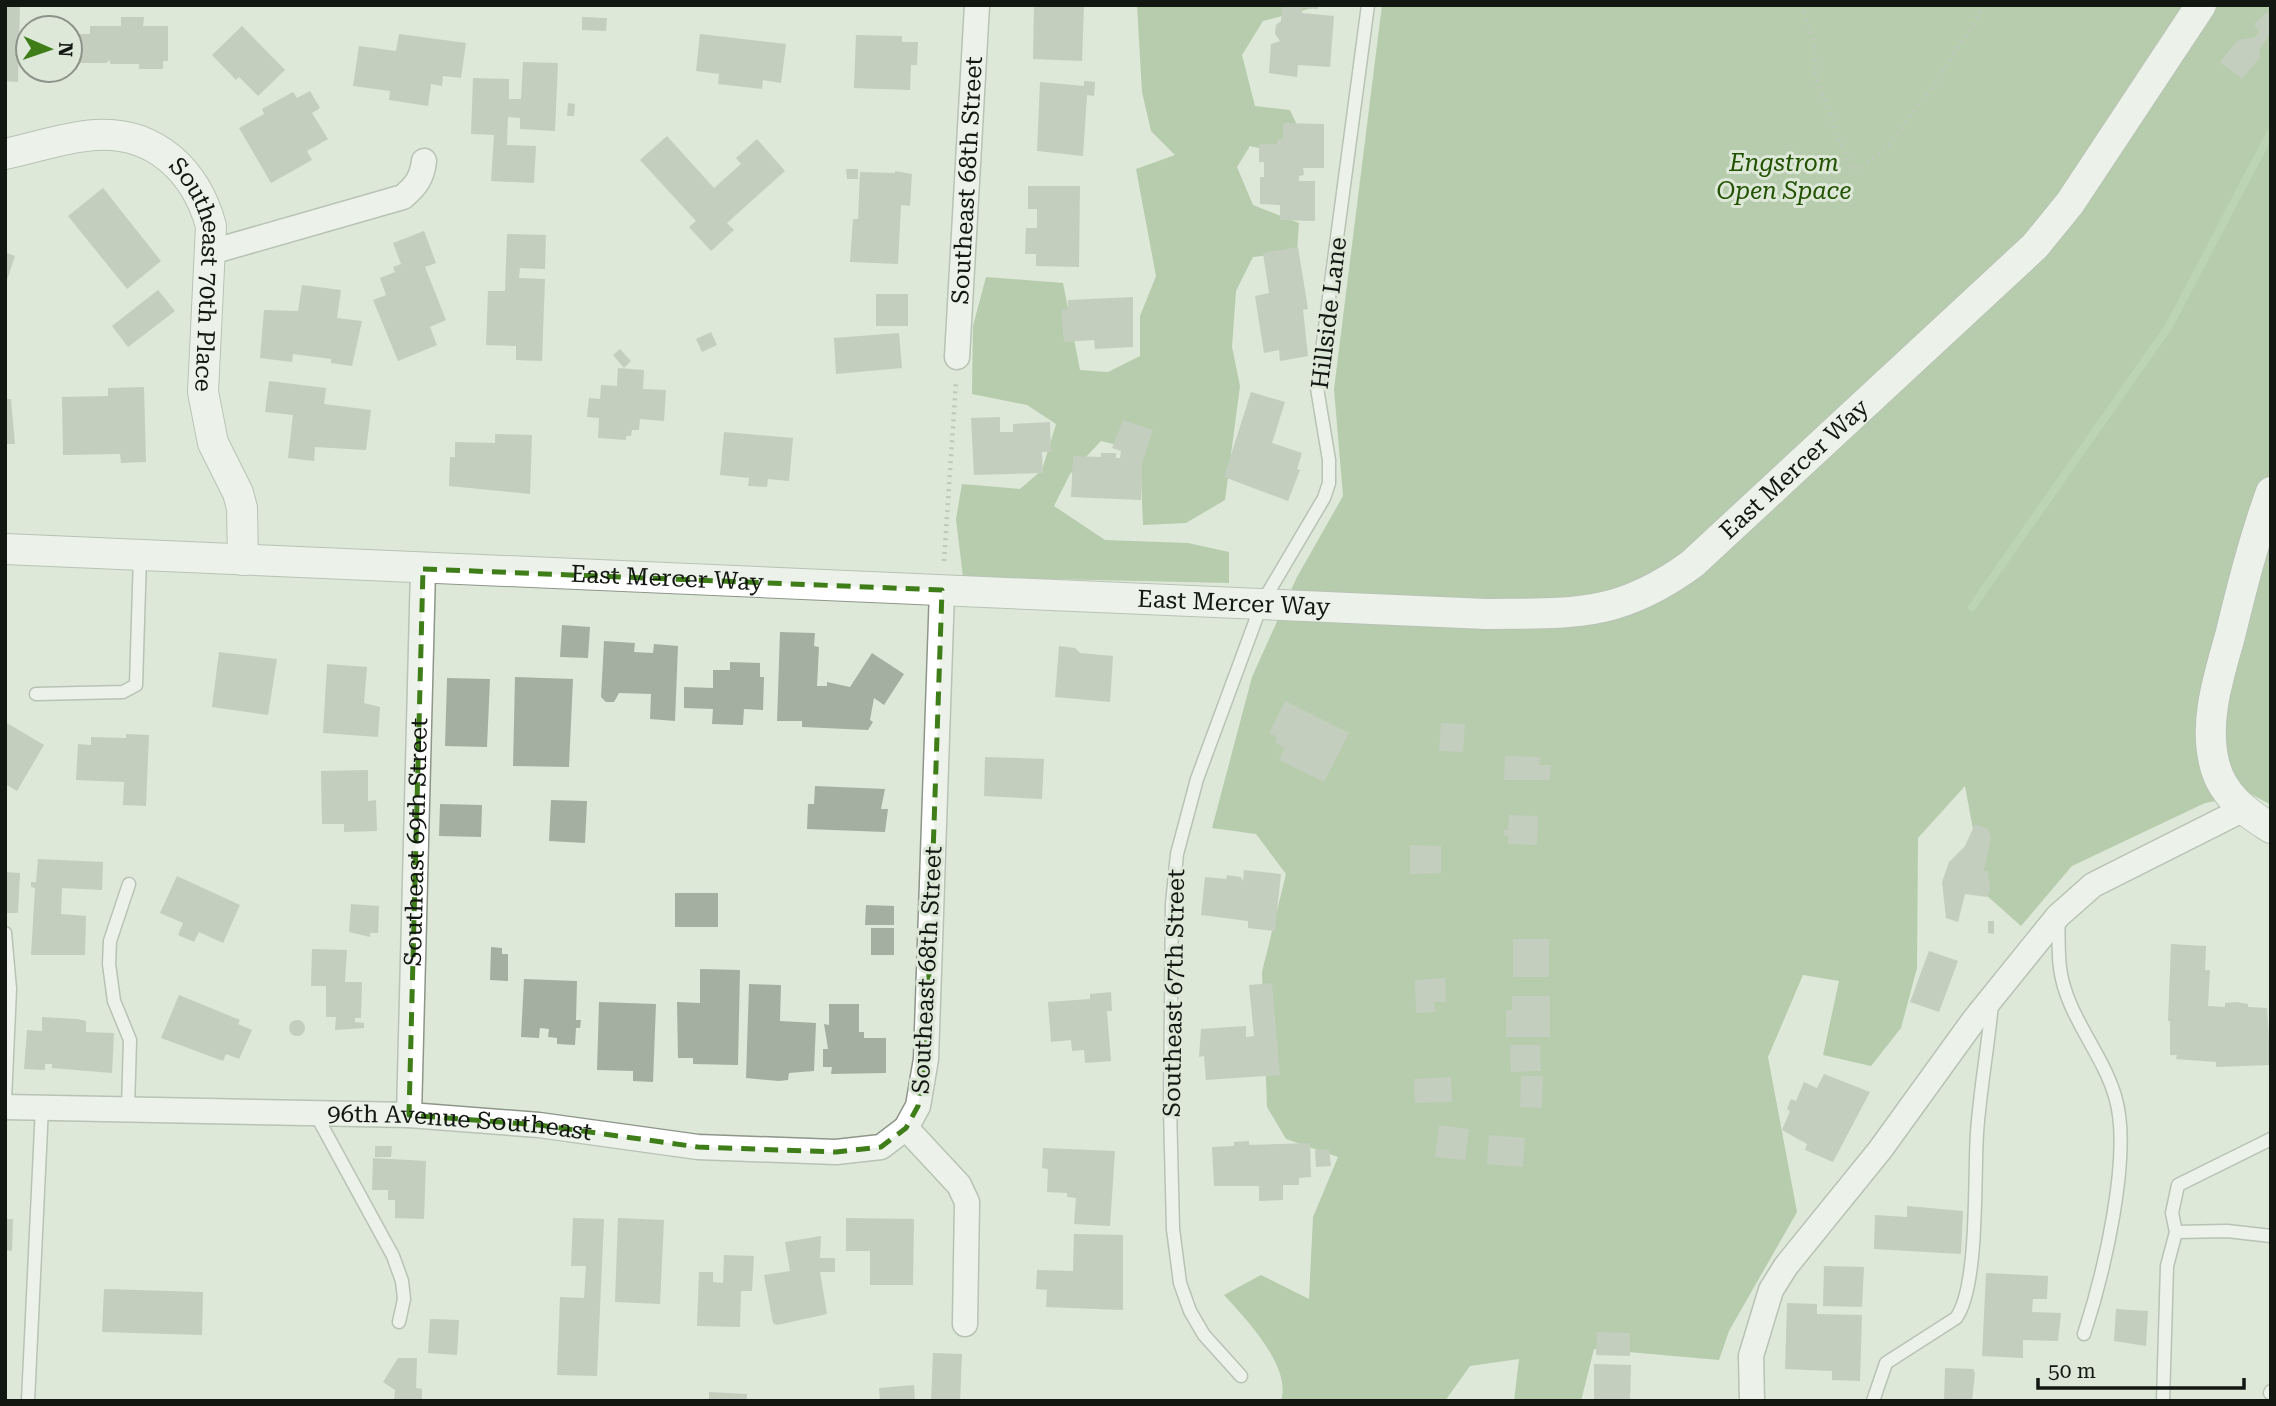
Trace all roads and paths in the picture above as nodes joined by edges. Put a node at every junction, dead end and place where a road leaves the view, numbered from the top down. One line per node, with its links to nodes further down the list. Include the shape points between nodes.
1 (977, 5): 9 (street, Southeast 68th Street)
2 (1368, 5): 16 (lane, Hillside Lane, via 1317,388 1329,483)
3 (1802, 5): 4 (path, via 1814,42 1816,78 1850,167 1861,168 1888,146)
4 (1985, 5)
5 (2201, 5): 16 (street, East Mercer Way, via 2070,202 2035,246 1692,564 1662,585 1604,609 1545,613)
6 (5, 154): 8 (street, Southeast 70th Place, via 96,135 124,136 151,145 191,178 204,201 211,226)
7 (424, 161): 8 (street, via 422,175 403,197)
8 (211, 252): 13 (street, Southeast 70th Place, via 203,392 213,443 239,493)
9 (957, 357): 15 (path)
10 (2271, 492): 18 (street, via 2252,546 2214,698 2214,763 2225,789)
11 (5, 549): 12 (street, East Mercer Way)
12 (140, 556): 13 (street, East Mercer Way); 17 (lane, via 136,685 123,692)
13 (243, 560): 14 (street, East Mercer Way)
14 (424, 569): 15 (street, East Mercer Way); 29 (street, Southeast 69th Street)
15 (942, 590): 16 (street, East Mercer Way); 30 (street, Southeast 68th Street, via 926,1059 918,1106)
16 (1262, 603): 37 (lane, Southeast 67th Street, via 1197,779 1178,854 1172,904 1170,1107 1173,1229 1180,1283 1204,1335)
17 (36, 694)
18 (2242, 810): 19 (street); 21 (street, via 2094,885)
19 (2271, 828)
20 (129, 884): 27 (lane, via 110,941 109,964 114,1001 130,1040)
21 (2058, 916): 23 (street); 36 (lane, via 2060,969 2068,997 2116,1098 2120,1133 2111,1230)
22 (5, 933): 24 (lane, via 10,989)
23 (1992, 997): 39 (street, via 1771,1290 1751,1356); 40 (lane, via 1969,1275 1961,1310 1956,1318 1886,1363)
24 (5, 1100)
25 (5, 1107): 26 (street, 96th Avenue Southeast)
26 (42, 1107): 27 (street, 96th Avenue Southeast); 38 (lane)
27 (128, 1110): 28 (street, 96th Avenue Southeast)
28 (316, 1114): 29 (street, 96th Avenue Southeast); 34 (lane, via 393,1256 403,1290)
29 (410, 1115): 30 (street, 96th Avenue Southeast, via 539,1125 698,1147 836,1152 881,1147)
30 (906, 1128): 35 (street, Southeast 68th Street, via 959,1185 967,1202)
31 (2271, 1139): 32 (lane, via 2178,1185 2172,1213)
32 (2176, 1232): 33 (lane); 41 (lane, via 2167,1266)
33 (2271, 1236)
34 (399, 1322)
35 (965, 1324)
36 (2084, 1334)
37 (1241, 1376)
38 (27, 1401)
39 (1752, 1401)
40 (1873, 1401)
41 (2163, 1401)

